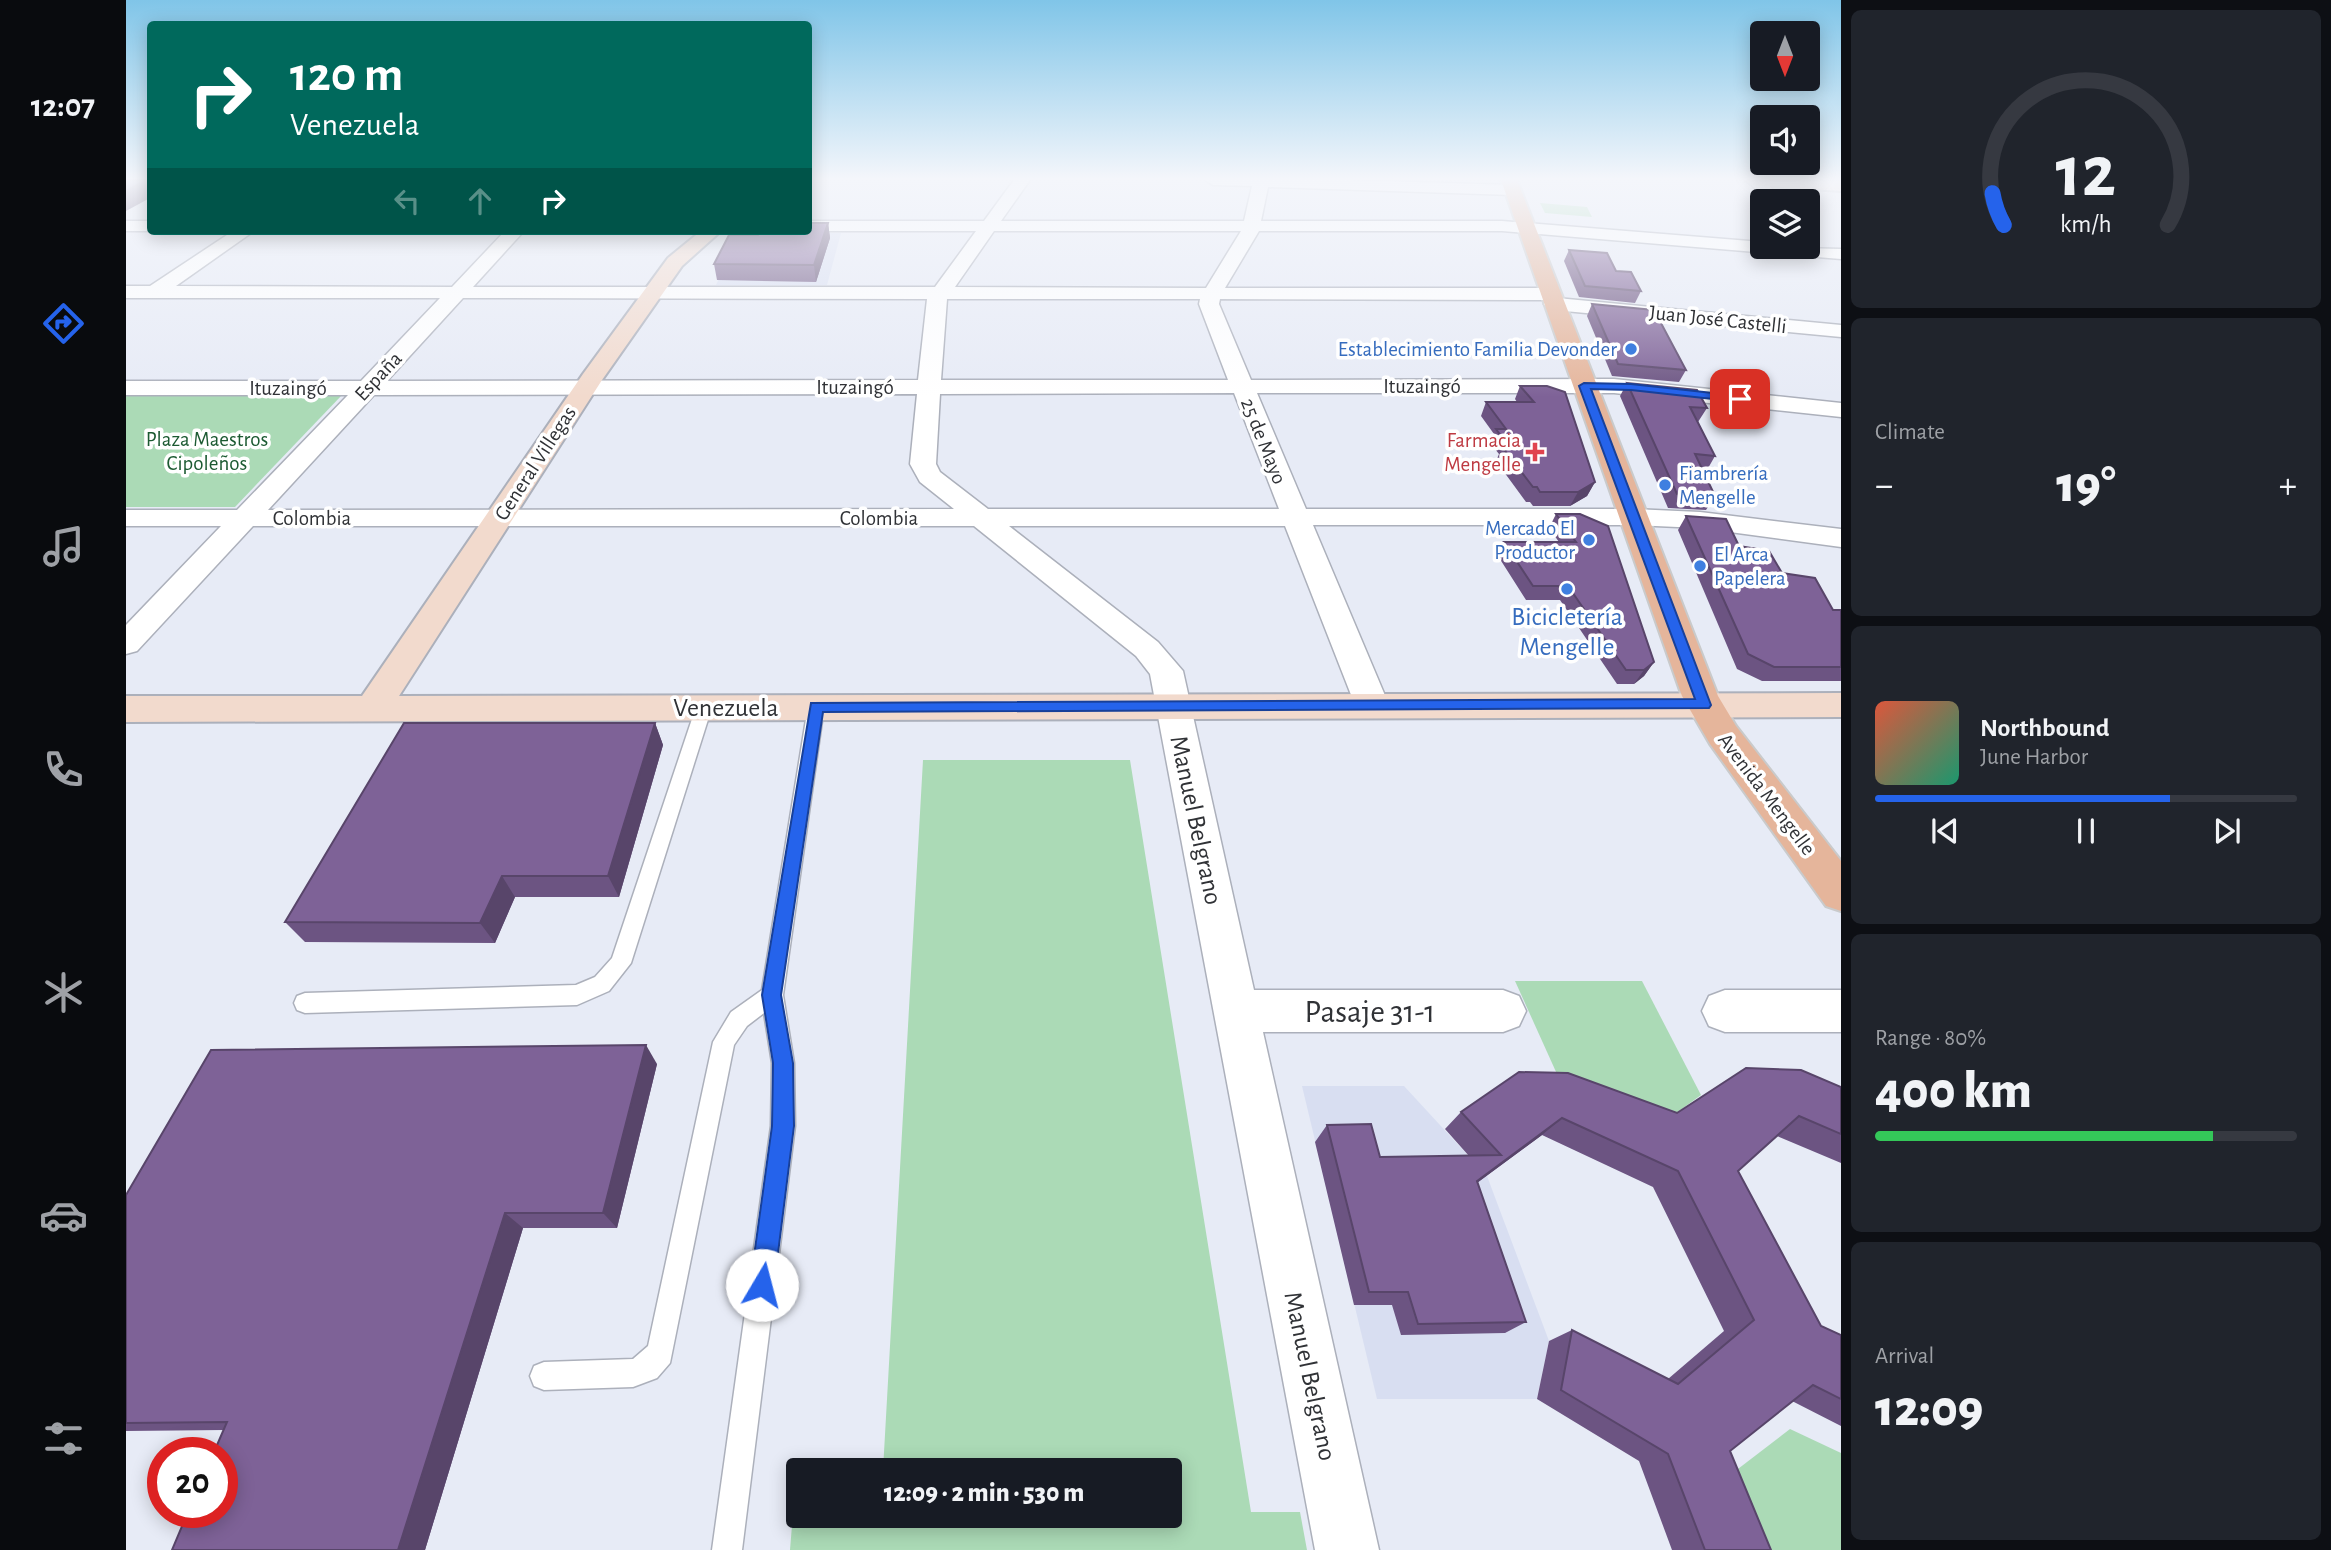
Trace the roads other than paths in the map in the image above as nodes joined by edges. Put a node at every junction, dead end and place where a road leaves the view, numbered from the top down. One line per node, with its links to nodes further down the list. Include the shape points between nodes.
1 (214, 252): 11 (street)
2 (495, 252): 9 (street, España)
3 (685, 252): 12 (main road, General Villegas)
4 (970, 252): 13 (street, Manuel Belgrano)
5 (1239, 252): 14 (street)
6 (1535, 252): 15 (main road, Avenida Mengelle)
7 (1832, 253): 8 (street)
8 (1841, 272)
9 (458, 291): 11 (street, Juan José Castelli); 12 (street, Juan José Castelli); 23 (street, España)
10 (126, 292): 11 (street, Juan José Castelli)
11 (156, 292): 16 (street)
12 (653, 292): 13 (street, Juan José Castelli); 19 (main road, General Villegas)
13 (940, 293): 14 (street, Juan José Castelli); 20 (street, Manuel Belgrano, via 934,306)
14 (1212, 293): 15 (street, Juan José Castelli); 21 (street, 25 de Mayo, via 1209,307)
15 (1552, 298): 17 (street, Juan José Castelli); 18 (main road, Avenida Mengelle)
16 (126, 312)
17 (1841, 331)
18 (1584, 386): 21 (street, Ituzaingó); 24 (street, Ituzaingó, via 1647,388); 26 (main road, Avenida Mengelle)
19 (585, 387): 20 (street, Ituzaingó); 23 (street, Ituzaingó); 29 (main road, General Villegas)
20 (928, 387): 21 (street, Ituzaingó); 30 (street, Manuel Belgrano, via 924,468)
21 (1242, 387): 25 (street, 25 de Mayo)
22 (126, 388): 23 (street, Ituzaingó)
23 (367, 388): 28 (street, España)
24 (1841, 410)
25 (1295, 517): 26 (street, Colombia); 30 (street, Colombia); 33 (street, 25 de Mayo)
26 (1633, 517): 31 (street, Colombia, via 1700,520); 34 (main road, Avenida Mengelle)
27 (126, 518): 28 (street, Colombia)
28 (244, 518): 29 (street, Colombia); 32 (street, España)
29 (499, 518): 30 (street, Colombia); 39 (main road, General Villegas)
30 (982, 518): 36 (street, Manuel Belgrano, via 1156,656 1166,671)
31 (1841, 538)
32 (126, 644)
33 (1371, 705): 34 (main road, Venezuela); 36 (main road, Venezuela)
34 (1704, 705): 35 (main road, Venezuela); 41 (main road, Avenida Mengelle)
35 (1841, 705)
36 (1174, 706): 38 (main road, Venezuela); 44 (street, Manuel Belgrano)
37 (704, 707): 38 (main road, Venezuela); 39 (main road, Venezuela); 43 (lane, via 621,963 602,984 578,995)
38 (816, 707): 42 (lane)
39 (373, 708): 40 (main road, Venezuela)
40 (126, 709)
41 (1841, 893)
42 (772, 995): 48 (lane, via 738,1019 724,1042 660,1353 647,1368 633,1373); 49 (lane, via 783,1063 783,1126)
43 (305, 1003)
44 (1236, 1011): 45 (street, Pasaje 31-1); 50 (street, Manuel Belgrano)
45 (1503, 1011)
46 (1725, 1011): 47 (street)
47 (1841, 1011)
48 (544, 1376)
49 (727, 1550)
50 (1347, 1550)

